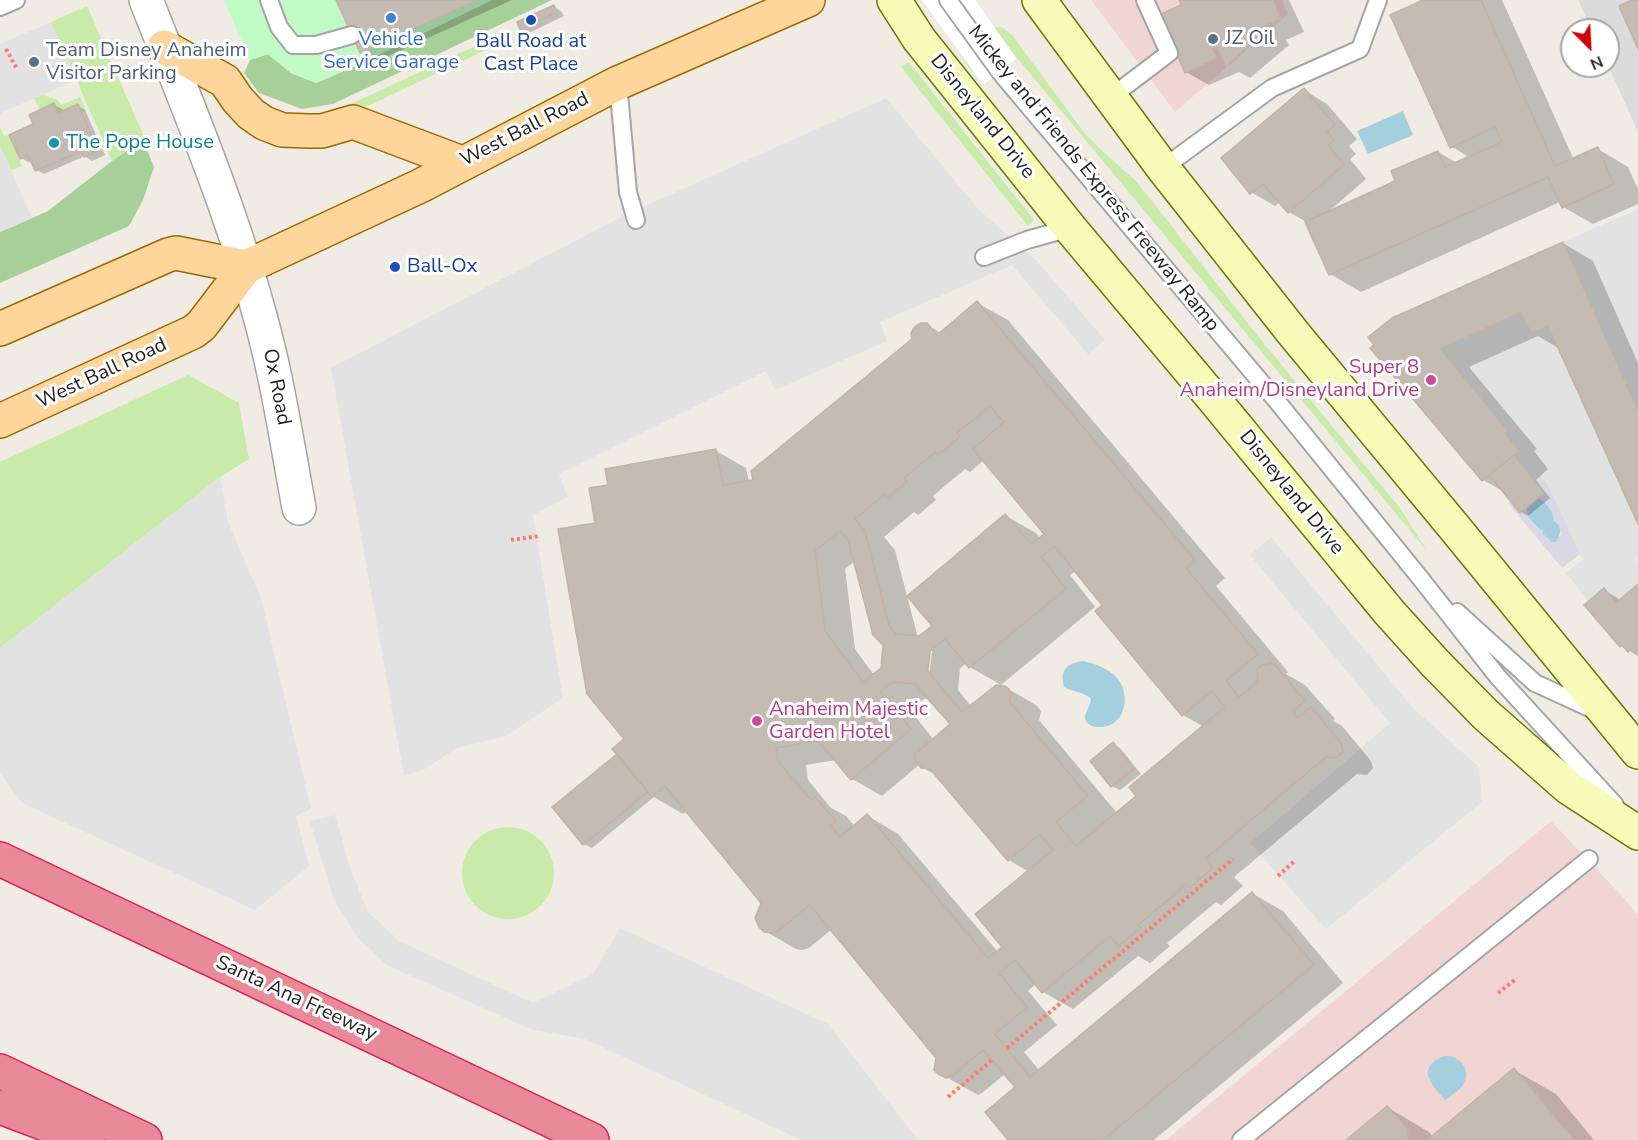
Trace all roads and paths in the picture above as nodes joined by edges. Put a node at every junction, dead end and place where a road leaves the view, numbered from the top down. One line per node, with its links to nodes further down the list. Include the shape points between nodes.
1 (16, 0): 10 (lane)
2 (146, 0): 12 (street, Ox Road)
3 (269, 0): 11 (lane, via 279,27 293,45 316,45)
4 (808, 0): 15 (main road, West Ball Road)
5 (894, 0): 20 (main road, Disneyland Drive, via 919,39)
6 (948, 0): 28 (lane, Mickey and Friends Express Freeway Ramp, via 1000,72)
7 (1039, 0): 16 (main road)
8 (1378, 0): 18 (lane, via 1360,50 1272,88)
9 (1150, 2): 16 (lane, via 1169,53)
10 (0, 7)
11 (352, 35)
12 (164, 47): 17 (main road, via 225,81 251,114 264,123 282,129 322,131 353,122); 22 (street, Ox Road)
13 (6, 49): 14 (path)
14 (17, 69)
15 (618, 83): 17 (main road, West Ball Road); 19 (lane, via 628,192)
16 (1111, 97): 18 (main road)
17 (462, 163): 22 (main road, West Ball Road)
18 (1163, 168): 29 (main road, via 1294,334)
19 (636, 220)
20 (1070, 228): 21 (lane); 31 (main road, Disneyland Drive, via 1435,663 1486,715 1569,788)
21 (984, 257)
22 (246, 267): 23 (main road, via 176,253 168,255); 24 (main road, West Ball Road, via 193,332); 25 (street, Ox Road, via 268,348)
23 (0, 329)
24 (0, 420)
25 (299, 508)
26 (538, 536): 27 (path)
27 (511, 540)
28 (1421, 579): 29 (lane, Mickey and Friends Express Freeway Ramp, via 1535,683); 31 (lane, Mickey and Friends Express Freeway Ramp, via 1498,677)
29 (1612, 718): 30 (main road)
30 (1638, 752)
31 (1638, 832)
32 (0, 859): 46 (highway, Santa Ana Freeway)
33 (1233, 859): 39 (path)
34 (1589, 859): 47 (lane)
35 (1296, 860): 36 (path)
36 (1278, 876)
37 (1517, 978): 38 (path)
38 (1498, 993)
39 (1007, 1048)
40 (992, 1060): 42 (path)
41 (0, 1071): 45 (highway)
42 (948, 1097)
43 (0, 1107): 44 (highway)
44 (88, 1140)
45 (145, 1140)
46 (591, 1140)
47 (1241, 1140)

